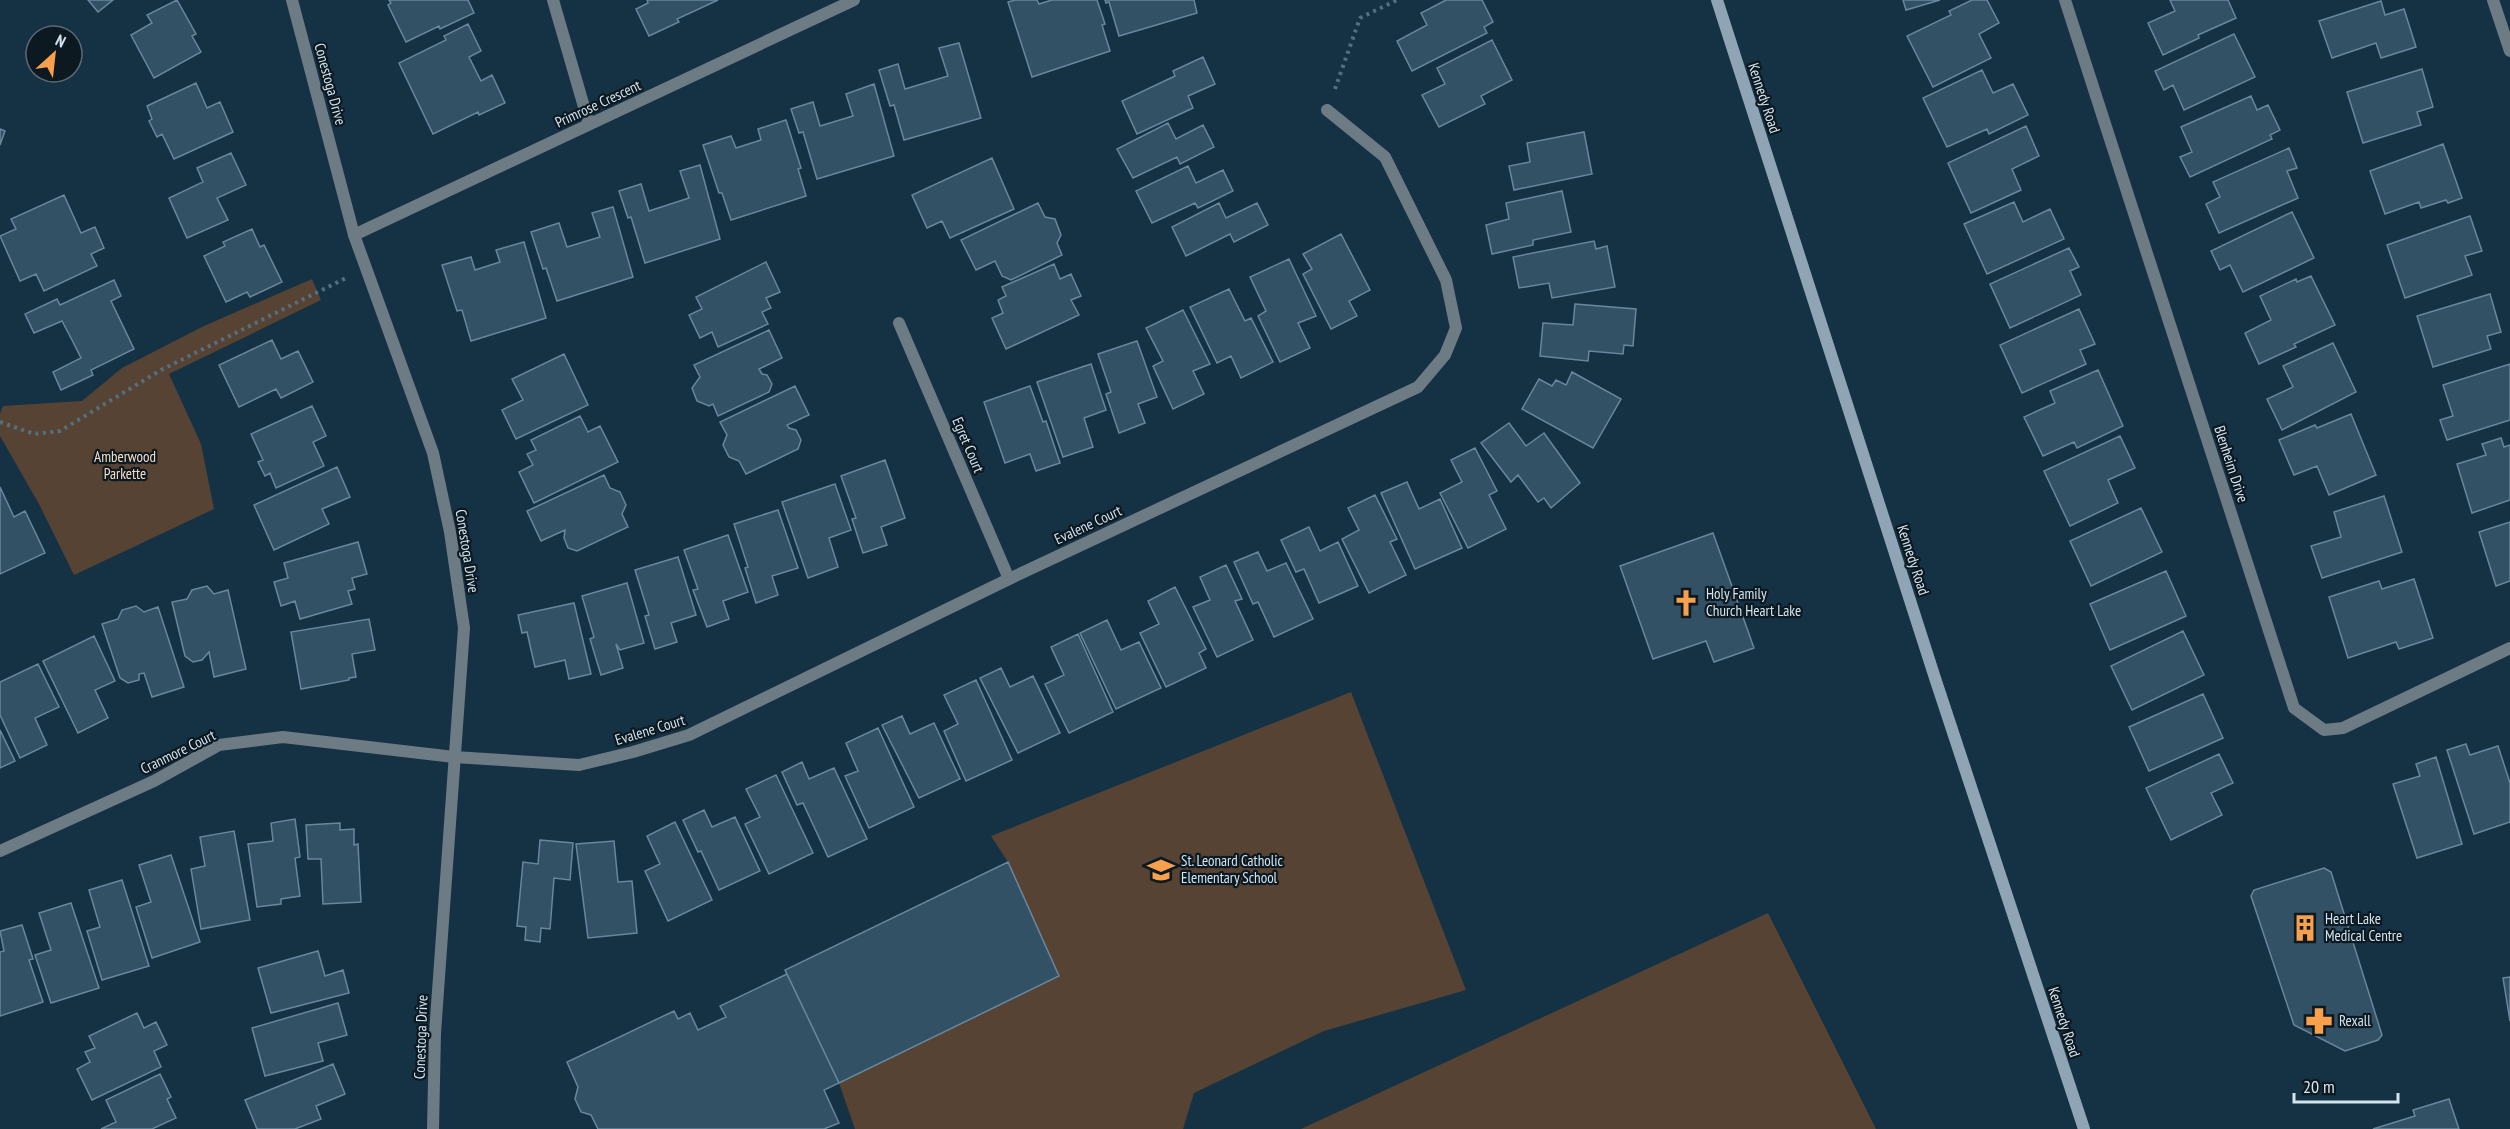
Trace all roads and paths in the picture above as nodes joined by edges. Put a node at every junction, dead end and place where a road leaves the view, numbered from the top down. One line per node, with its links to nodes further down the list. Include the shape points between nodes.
1 (292, 0): 11 (street, Conestoga Drive)
2 (553, 0): 10 (street)
3 (854, 0): 10 (street, Primrose Crescent)
4 (1396, 0): 9 (path, via 1360,18)
5 (1717, 0): 20 (main road, Kennedy Road)
6 (2065, 0): 16 (street, Blenheim Drive, via 2294,708 2324,730 2343,728)
7 (2493, 0): 8 (street)
8 (2510, 51)
9 (1327, 110): 15 (street, Evalene Court, via 1385,157 1446,280 1456,328 1445,355 1418,387)
10 (588, 124): 11 (street, Primrose Crescent)
11 (354, 235): 12 (street, Conestoga Drive)
12 (366, 268): 14 (path, via 161,370 60,431 34,434); 17 (street, Conestoga Drive, via 433,453 450,532 464,628)
13 (899, 322): 15 (street, Egret Court)
14 (0, 422)
15 (1009, 579): 17 (street, Evalene Court, via 689,735 579,765)
16 (2510, 648)
17 (454, 758): 18 (street, Cranmore Court, via 283,737 219,745 154,781); 19 (street, Conestoga Drive, via 435,1033)
18 (0, 851)
19 (433, 1129)
20 (2084, 1129)

